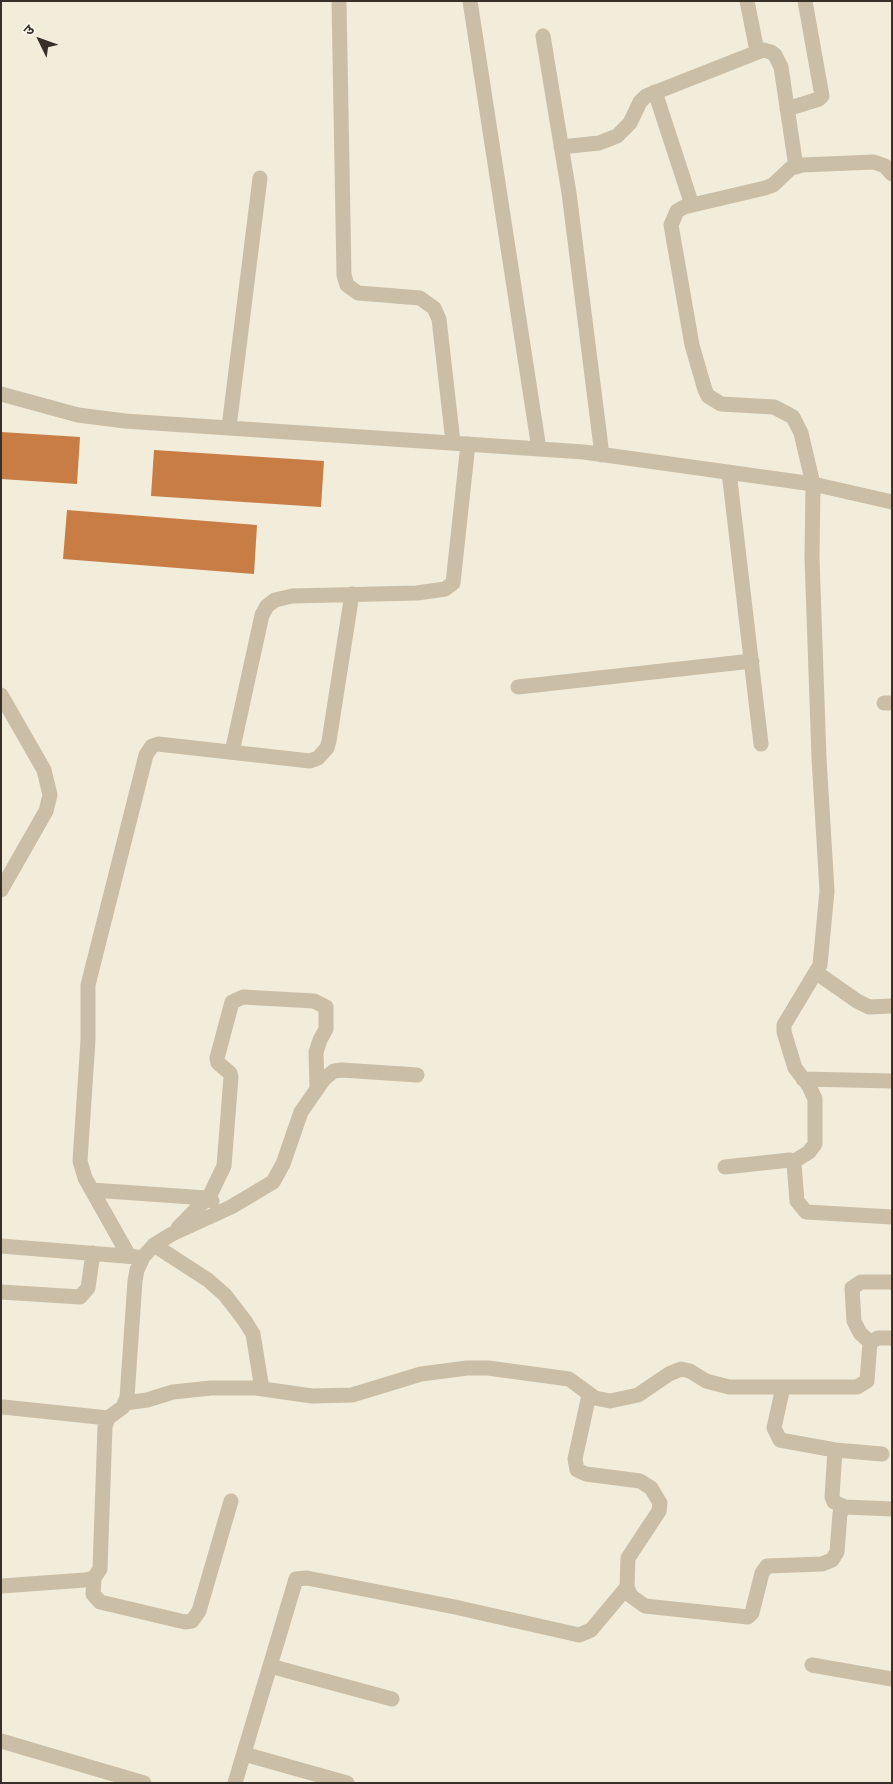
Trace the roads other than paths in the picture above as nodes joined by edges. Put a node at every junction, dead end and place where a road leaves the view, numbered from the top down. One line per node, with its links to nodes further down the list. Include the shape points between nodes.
1 (338, 1): 16 (street, via 344,275 347,285 358,294 420,298 434,308 439,319)
2 (470, 1): 17 (street)
3 (746, 1): 6 (street)
4 (805, 1): 8 (street, via 822,96)
5 (543, 36): 9 (street)
6 (757, 51): 7 (street); 8 (street, via 771,52 778,61)
7 (655, 92): 9 (street, via 643,98 630,123 617,136 599,143); 13 (street)
8 (787, 109): 10 (street)
9 (562, 146): 18 (street)
10 (796, 167): 11 (street, via 874,162); 13 (street, via 765,188)
11 (892, 174)
12 (260, 178): 15 (street)
13 (692, 205): 20 (street, via 677,211 672,218 671,236 704,390 721,404 774,407 793,417 801,433)
14 (1, 394): 15 (street, via 78,415)
15 (229, 427): 16 (street)
16 (460, 443): 17 (street); 22 (street, via 453,583 445,589)
17 (539, 449): 18 (street)
18 (602, 455): 19 (street)
19 (729, 472): 20 (street); 23 (street)
20 (813, 484): 21 (street); 29 (street, via 812,558 827,892 822,954)
21 (892, 502)
22 (352, 594): 27 (street, via 292,596 275,600 267,606 262,615); 27 (street, via 329,741 323,754 310,761)
23 (752, 661): 24 (street); 26 (street)
24 (518, 686)
25 (1, 694): 28 (street, via 44,770 50,795 46,811)
26 (761, 744)
27 (232, 752): 37 (street, via 158,744 152,746 146,756 88,985 80,1161)
28 (1, 890)
29 (817, 973): 30 (street, via 846,995 869,1007); 32 (street, via 784,1025 793,1060)
30 (892, 1006)
31 (417, 1075): 34 (street, via 338,1070)
32 (803, 1079): 33 (street); 35 (street, via 815,1098 814,1144 809,1152)
33 (892, 1081)
34 (317, 1088): 38 (street, via 316,1052 326,1029 326,1007 320,1002 306,1000 242,997 232,1002 217,1058 231,1077 224,1166); 39 (street, via 301,1112 279,1174 258,1192)
35 (792, 1162): 36 (street); 40 (street, via 797,1201 806,1212)
36 (725, 1167)
37 (92, 1190): 38 (street); 45 (street)
38 (206, 1198): 39 (street); 41 (street)
39 (223, 1210): 41 (street)
40 (892, 1217)
41 (172, 1234): 42 (street)
42 (154, 1245): 45 (street); 51 (street, via 208,1280 245,1320 253,1334)
43 (1, 1246): 44 (street)
44 (93, 1253): 45 (street); 47 (street, via 88,1288 80,1297)
45 (136, 1257): 53 (street)
46 (892, 1282): 49 (street, via 861,1282 852,1288 854,1322)
47 (1, 1292)
48 (892, 1338): 49 (street, via 878,1338)
49 (870, 1342): 50 (street, via 867,1381 861,1386)
50 (783, 1387): 52 (street, via 729,1387 681,1370 669,1374 638,1395 610,1402); 56 (street, via 774,1428 776,1437 784,1442)
51 (262, 1389): 52 (street, via 312,1396 352,1395 421,1374 488,1368 569,1379); 53 (street, via 211,1388 173,1392)
52 (589, 1394): 63 (street, via 575,1459 577,1470 640,1481 651,1488 660,1503 659,1512 628,1558)
53 (125, 1403): 55 (street)
54 (3, 1407): 55 (street)
55 (108, 1418): 61 (street, via 105,1427 100,1569)
56 (835, 1450): 57 (street); 59 (street, via 832,1497 834,1502)
57 (882, 1454)
58 (231, 1500): 61 (street, via 199,1611 192,1621 100,1602 93,1594)
59 (845, 1507): 60 (street); 63 (street, via 840,1513 837,1552 832,1560 822,1564 767,1566 748,1617 645,1606 631,1596)
60 (892, 1509)
61 (94, 1578): 62 (street)
62 (1, 1586)
63 (628, 1587): 65 (street, via 591,1630 579,1635 455,1606 301,1578 294,1583)
64 (812, 1665): 66 (street)
65 (270, 1666): 67 (street); 69 (street)
66 (892, 1679)
67 (392, 1699)
68 (1, 1741): 70 (street)
69 (244, 1754): 71 (street); 72 (street)
70 (144, 1783)
71 (235, 1783)
72 (347, 1783)

